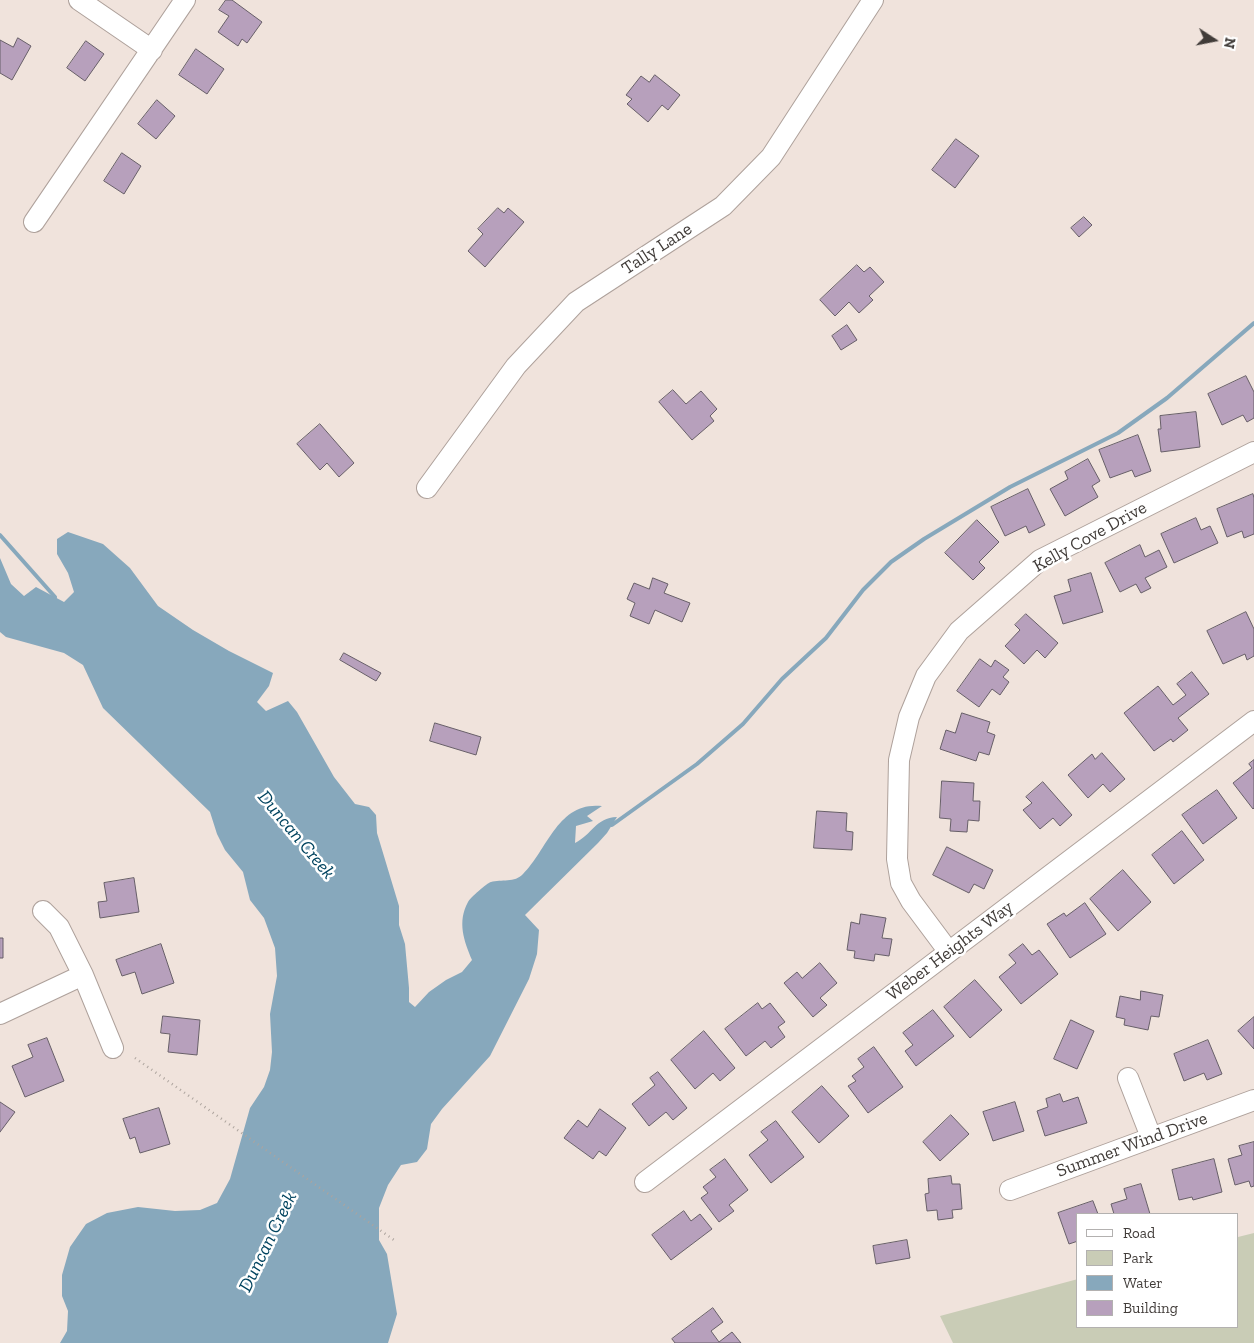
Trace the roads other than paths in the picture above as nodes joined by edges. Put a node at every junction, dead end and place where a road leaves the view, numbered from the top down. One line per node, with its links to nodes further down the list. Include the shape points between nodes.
1 (79, 0): 4 (street)
2 (185, 0): 4 (street)
3 (874, 0): 7 (street, Tally Lane, via 771,157 723,206 576,302 516,366)
4 (152, 50): 5 (street)
5 (34, 222)
6 (1254, 452): 10 (street, Kelly Cove Drive, via 1040,560 959,631 926,676 909,717 898,760 897,859 901,883 911,901)
7 (427, 488)
8 (1254, 721): 10 (street, Weber Heights Way)
9 (43, 911): 11 (street, via 59,927)
10 (949, 952): 17 (street, Weber Heights Way)
11 (83, 975): 12 (street); 13 (street)
12 (0, 1014)
13 (113, 1048)
14 (1128, 1078): 16 (street)
15 (1254, 1100): 16 (street, Summer Wind Drive)
16 (1151, 1137): 18 (street, Summer Wind Drive)
17 (646, 1182)
18 (1010, 1190)

